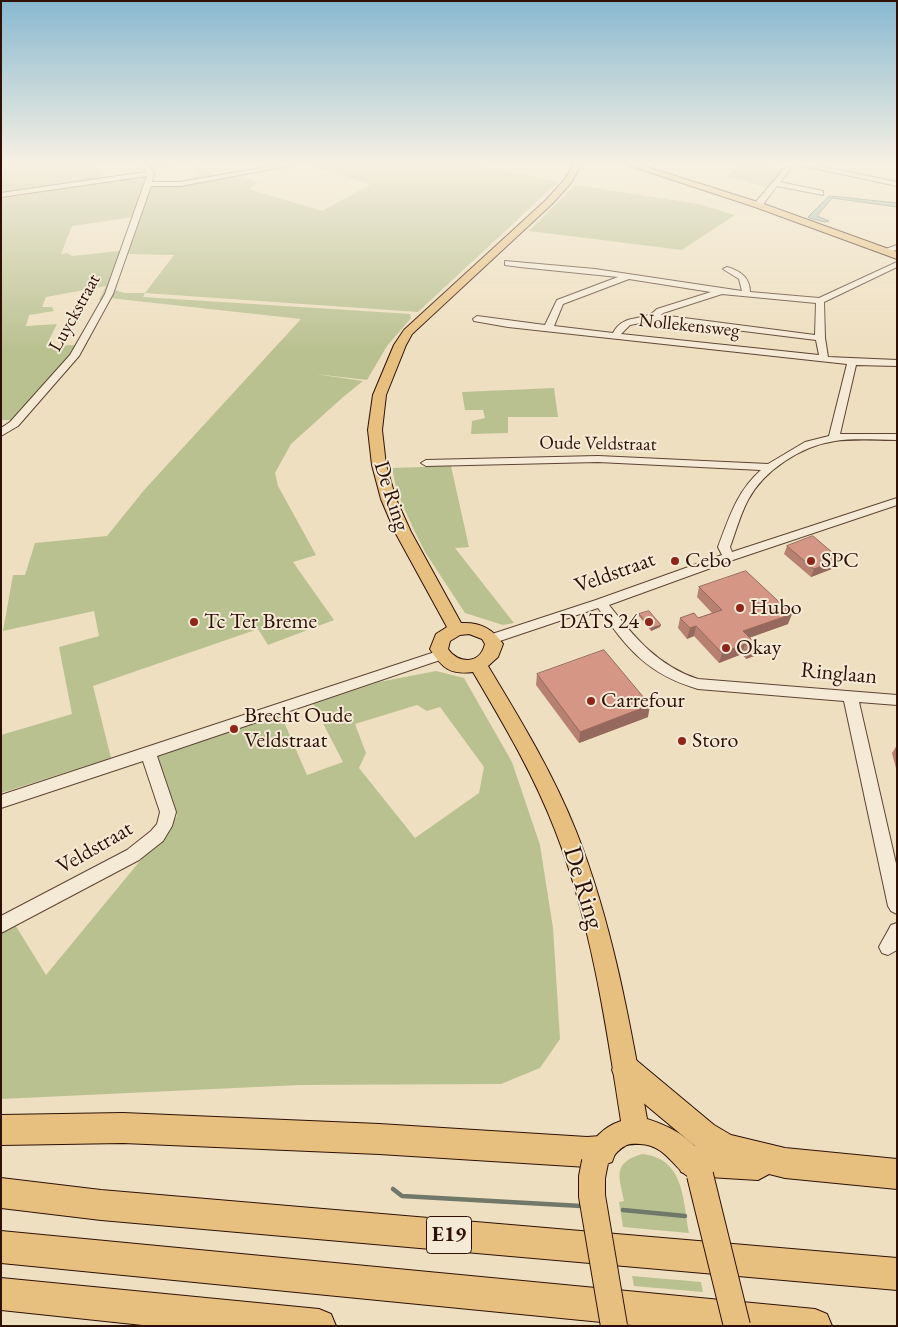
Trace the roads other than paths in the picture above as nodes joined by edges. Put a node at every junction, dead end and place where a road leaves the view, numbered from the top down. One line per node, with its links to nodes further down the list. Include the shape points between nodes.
1 (134, 224): 22 (street, Luyckstraat, via 109,294 74,356 14,424)
2 (525, 224): 30 (main road, De Ring, via 450,295 436,314 396,354 378,395 375,417 378,466 386,493 401,532)
3 (810, 224): 5 (main road)
4 (897, 247): 5 (street)
5 (884, 251): 6 (main road)
6 (897, 256)
7 (508, 263): 10 (street)
8 (897, 264): 13 (street)
9 (728, 269): 12 (street, via 742,275 747,283)
10 (629, 277): 11 (street); 16 (street, via 560,302)
11 (722, 291): 12 (street); 14 (street, via 660,311)
12 (746, 294): 13 (street)
13 (820, 300): 18 (street)
14 (655, 317): 17 (street, via 624,324); 18 (street)
15 (477, 318): 16 (street, Nollekensweg)
16 (549, 328): 17 (street, Nollekensweg)
17 (616, 336): 19 (street, Nollekensweg)
18 (820, 338): 19 (street)
19 (824, 358): 20 (street, Nollekensweg)
20 (852, 362): 21 (street, Nollekensweg); 24 (street)
21 (897, 363)
22 (1, 433)
23 (897, 437): 24 (street)
24 (834, 438): 26 (street, via 800,449)
25 (426, 463): 26 (street, Oude Veldstraat, via 598,459)
26 (770, 467): 28 (street, via 742,498 724,546)
27 (897, 501): 28 (street, Veldstraat)
28 (729, 557): 29 (street, Veldstraat)
29 (601, 603): 31 (street, Veldstraat); 34 (street, Ringlaan, via 648,660 680,680)
30 (456, 629): 31 (main road, via 479,630); 32 (main road, via 439,643)
31 (491, 639): 33 (main road, via 491,656)
32 (441, 655): 33 (main road, via 454,664); 36 (street)
33 (478, 665): 40 (main road, De Ring, via 523,743 565,828 597,932)
34 (850, 696): 35 (street, Ringlaan); 38 (street)
35 (897, 700)
36 (148, 753): 37 (street); 39 (street, Veldstraat, via 168,812 157,836 125,860)
37 (1, 802)
38 (897, 906)
39 (1, 925)
40 (626, 1070): 42 (main road, De Ring); 44 (highway, via 714,1142 725,1148)
41 (1, 1130): 43 (highway, via 124,1128 379,1139 588,1152)
42 (636, 1131): 43 (main road, via 620,1135); 45 (main road, via 654,1133 671,1140)
43 (598, 1157): 52 (main road, bridge, via 592,1177 592,1196)
44 (785, 1163): 45 (highway); 46 (highway)
45 (696, 1168): 53 (main road, bridge)
46 (897, 1174)
47 (1, 1194): 49 (highway, E19)
48 (1, 1247): 54 (highway)
49 (897, 1274)
50 (1, 1294): 51 (highway)
51 (319, 1326)
52 (614, 1326)
53 (737, 1326)
54 (815, 1326)

